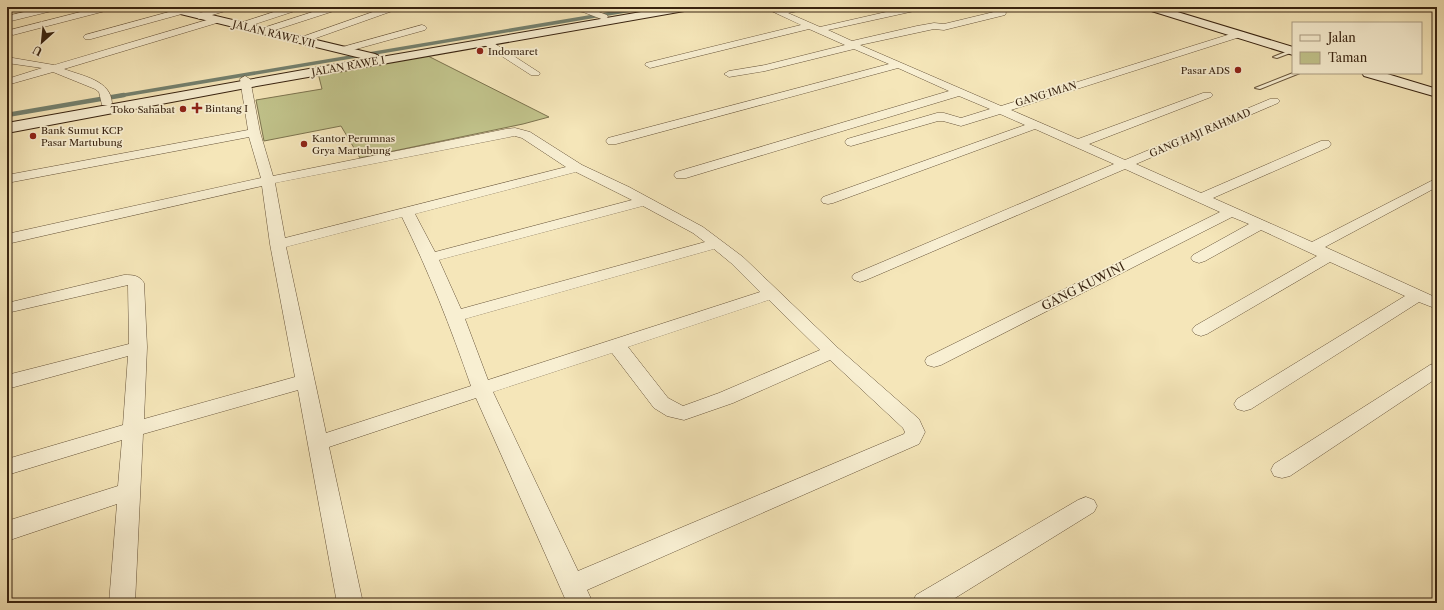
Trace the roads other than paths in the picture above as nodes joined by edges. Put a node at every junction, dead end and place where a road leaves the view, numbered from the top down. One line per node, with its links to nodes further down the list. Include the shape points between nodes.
1 (57, 7): 18 (street)
2 (110, 7): 24 (street)
3 (229, 7): 15 (street)
4 (298, 7): 20 (street)
5 (337, 7): 23 (street)
6 (395, 7): 27 (street)
7 (567, 7): 17 (street)
8 (662, 7): 17 (main road, JALAN RAWE I)
9 (690, 7): 28 (main road, JALAN RAWE I)
10 (806, 7): 14 (street)
11 (919, 7): 22 (street)
12 (1149, 7): 25 (main road)
13 (172, 8): 15 (main road, JALAN RAWE VII); 26 (street)
14 (773, 10): 22 (street)
15 (198, 11): 19 (main road, JALAN RAWE VII)
16 (1002, 13): 29 (street, via 944,27 917,29)
17 (604, 17): 34 (main road, JALAN RAWE I)
18 (7, 19)
19 (217, 20): 20 (main road, JALAN RAWE VII); 38 (street)
20 (240, 26): 23 (main road, JALAN RAWE VII)
21 (422, 28): 30 (street)
22 (814, 28): 29 (street); 36 (street)
23 (264, 31): 27 (main road, JALAN RAWE VII)
24 (13, 32)
25 (1240, 34): 31 (main road); 51 (street, GANG IMAN)
26 (88, 37)
27 (302, 40): 30 (main road, JALAN RAWE VII)
28 (486, 42): 34 (main road, JALAN RAWE I); 39 (street)
29 (852, 45): 37 (street); 40 (street, via 765,68)
30 (342, 50): 34 (main road, JALAN RAWE VII)
31 (1292, 51)
32 (1292, 51): 33 (lane)
33 (1275, 56)
34 (368, 57): 44 (main road, JALAN RAWE I)
35 (7, 60): 38 (street)
36 (650, 65)
37 (899, 65): 46 (street); 56 (street)
38 (56, 68): 43 (street); 49 (street, via 102,88)
39 (535, 73)
40 (729, 74)
41 (1295, 74): 45 (lane)
42 (1372, 74): 47 (main road)
43 (7, 82)
44 (245, 82): 49 (main road, JALAN RAWE I); 54 (main road, JALAN RAWE I); 55 (street)
45 (1258, 88)
46 (959, 92): 51 (street); 62 (street)
47 (1437, 93)
48 (1207, 95): 58 (street)
49 (106, 100): 52 (main road, JALAN RAWE I)
50 (1274, 101): 60 (street, GANG HAJI RAHMAD)
51 (998, 109): 53 (street); 57 (street, GANG IMAN, via 961,122 937,117)
52 (7, 120)
53 (1036, 125): 58 (street); 67 (street)
54 (7, 128)
55 (254, 132): 63 (street); 64 (street)
56 (612, 141)
57 (851, 142)
58 (1077, 144): 60 (street)
59 (1325, 144): 66 (street)
60 (1125, 165): 66 (street); 79 (street, GANG HAJI RAHMAD)
61 (577, 168): 64 (street, via 526,135 515,132); 68 (street); 69 (street)
62 (681, 175)
63 (7, 179)
64 (268, 181): 72 (street); 73 (street)
65 (1437, 182): 75 (street)
66 (1202, 198): 70 (street)
67 (828, 200)
68 (645, 201): 74 (street, via 698,230); 77 (street)
69 (406, 211): 73 (street); 77 (street)
70 (1232, 212): 71 (street); 89 (street, GANG KUWINI)
71 (1260, 224): 75 (street); 78 (street)
72 (7, 239)
73 (278, 244): 91 (street)
74 (716, 244): 80 (street, via 737,260); 84 (street)
75 (1312, 248): 76 (street)
76 (1330, 255): 81 (street); 85 (street)
77 (430, 258): 84 (street)
78 (1199, 258)
79 (860, 277)
80 (771, 294): 86 (street); 88 (street)
81 (1418, 295): 82 (street); 94 (street)
82 (1437, 304)
83 (7, 308): 87 (street, via 132,280 136,283)
84 (455, 316): 93 (street)
85 (1201, 330)
86 (617, 346): 88 (street, via 661,403 674,411 684,413 712,404); 93 (street)
87 (138, 347): 92 (street); 95 (street)
88 (832, 352): 102 (street, via 912,424 915,432 912,439)
89 (934, 361)
90 (1437, 369): 98 (street)
91 (305, 381): 95 (street); 96 (street)
92 (7, 382)
93 (482, 389): 96 (street); 102 (street)
94 (1244, 404)
95 (133, 429): 97 (street); 99 (street)
96 (318, 443): 104 (street)
97 (7, 467)
98 (1282, 470)
99 (129, 491): 101 (street); 103 (street)
100 (1086, 506): 106 (street)
101 (7, 531)
102 (572, 585): 105 (street)
103 (122, 603)
104 (350, 603)
105 (580, 603)
106 (925, 603)

